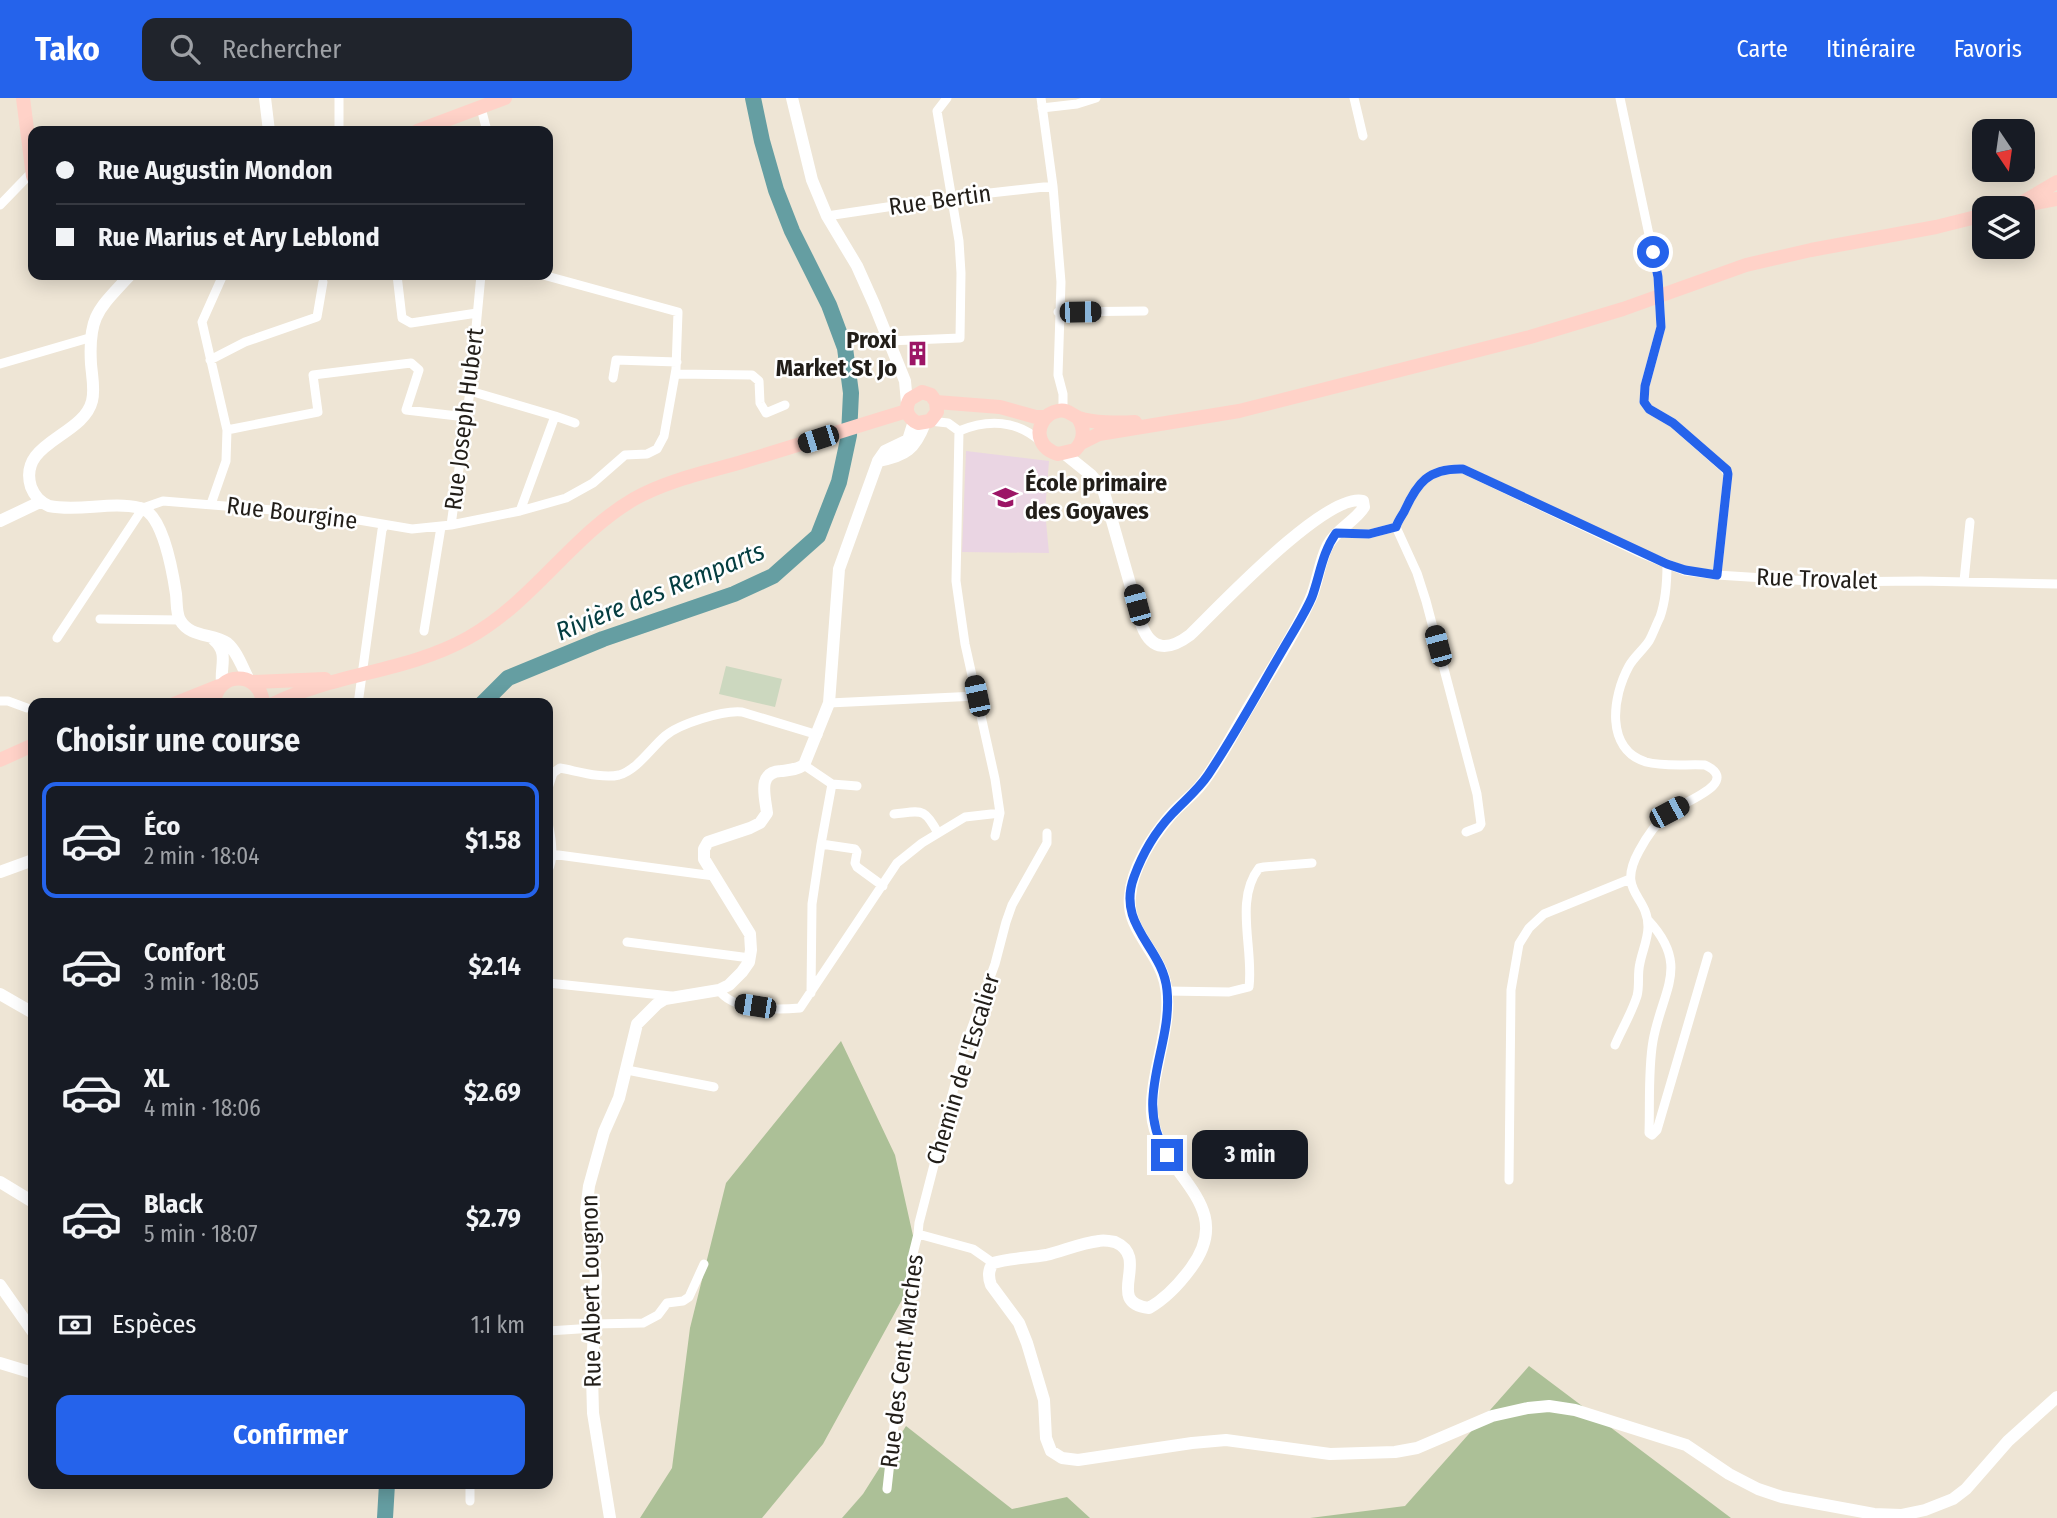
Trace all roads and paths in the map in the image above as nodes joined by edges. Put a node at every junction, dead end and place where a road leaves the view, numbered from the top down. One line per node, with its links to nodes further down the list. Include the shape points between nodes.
1 (23, 98): 16 (main road)
2 (265, 98): 12 (main road)
3 (339, 98): 13 (street)
4 (505, 98): 10 (main road)
5 (792, 98): 26 (main road, via 812,180)
6 (947, 98): 22 (street, via 937,111)
7 (1096, 98): 11 (street, via 1077,104)
8 (1354, 98): 17 (street)
9 (1620, 98): 74 (street, via 1661,310 1644,402 1727,470)
10 (479, 103): 14 (main road); 15 (street)
11 (1042, 103): 20 (street)
12 (268, 126)
13 (339, 126)
14 (429, 126)
15 (486, 126)
16 (28, 136)
17 (1363, 136)
18 (28, 179): 25 (street)
19 (2057, 182): 21 (main road)
20 (1053, 186): 22 (street, Rue Bertin); 35 (street, via 1061,282)
21 (2032, 196)
22 (954, 197): 26 (street, Rue Bertin); 38 (street, via 961,273 960,338)
23 (2057, 199): 24 (main road)
24 (2035, 203)
25 (0, 205)
26 (827, 216): 38 (main road, via 857,266)
27 (1972, 218): 55 (main road, via 1746,265 1578,324 1239,411)
28 (553, 277): 40 (street, Rue Bourgine, via 678,312)
29 (125, 280): 37 (main road, via 100,308)
30 (221, 280): 39 (street, via 202,322)
31 (398, 280): 36 (street, Rue Joseph Hubert, via 405,321)
32 (480, 280): 36 (street, Rue Joseph Hubert)
33 (323, 282): 39 (street, via 317,317 245,342)
34 (1144, 311): 35 (street)
35 (1058, 312): 48 (street)
36 (477, 313): 45 (street, Rue Joseph Hubert)
37 (89, 338): 41 (street); 63 (main road, via 92,404 85,416 36,455 29,468 30,484)
38 (888, 341): 44 (main road)
39 (210, 360): 57 (street)
40 (677, 362): 42 (street, Rue Bourgine); 43 (street, via 616,360)
41 (0, 364)
42 (676, 374): 47 (street, via 752,375 759,381 760,403 766,413); 66 (street, Rue Bourgine, via 664,436 657,449 625,455 593,483 566,498)
43 (613, 378)
44 (905, 382): 46 (main road); 49 (main road)
45 (470, 391): 51 (street); 52 (street, Rue Joseph Hubert)
46 (922, 392): 49 (main road, via 931,395)
47 (785, 405)
48 (1063, 411): 53 (main road); 54 (main road)
49 (922, 413): 50 (main road, via 955,404 1000,407); 58 (street); 82 (main road, via 881,418 635,499 470,638 408,664); 92 (main road, via 908,440 886,451 878,461 837,579)
50 (1023, 414): 53 (main road); 59 (main road)
51 (555, 415): 56 (street); 66 (street)
52 (466, 417): 57 (street, via 406,410 419,370 411,363 313,375 317,412); 70 (street, Rue Joseph Hubert)
53 (1046, 417): 59 (main road)
54 (1078, 418): 55 (main road); 60 (main road, via 1083,430)
55 (1171, 421): 60 (main road, via 1099,434)
56 (575, 423)
57 (227, 430): 64 (street, via 226,461)
58 (959, 431): 59 (street, via 977,424 1011,425); 85 (street, via 956,581)
59 (1041, 440): 61 (main road, via 1052,452)
60 (1079, 444): 61 (main road); 62 (main road)
61 (1065, 454): 62 (main road)
62 (1091, 475): 72 (main road, via 1106,496 1142,626 1157,645 1173,646 1190,635 1295,534 1345,504 1363,501 1362,511)
63 (40, 502): 65 (main road, via 58,508); 67 (main road)
64 (211, 504): 65 (street, Rue Bourgine, via 163,500); 69 (street, Rue Bourgine)
65 (144, 508): 78 (main road, via 166,544); 80 (street)
66 (520, 511): 70 (street, Rue Bourgine)
67 (0, 521)
68 (1970, 522): 75 (street)
69 (385, 525): 70 (street, Rue Bourgine); 90 (street)
70 (446, 526): 79 (street)
71 (1396, 527): 72 (street, via 1369,534); 73 (street, Rue Trovalet, via 1424,479 1443,470 1463,469); 103 (street, via 1426,601 1477,794 1481,824)
72 (1336, 533): 121 (main road, via 1294,630 1209,774 1157,832 1134,878 1130,895 1134,923 1160,967)
73 (1667, 564): 74 (street, Rue Trovalet); 113 (street, via 1661,614 1622,680 1616,728 1632,756 1649,763 1705,765 1717,776 1707,792 1669,812 1652,830 1638,852)
74 (1717, 575): 75 (street, Rue Trovalet, via 1825,582)
75 (1964, 582): 76 (street, Rue Trovalet)
76 (2057, 584)
77 (100, 619): 78 (street)
78 (180, 620): 81 (main road, via 188,629)
79 (424, 631)
80 (57, 638)
81 (211, 638): 83 (main road, via 230,646); 84 (main road, via 224,655)
82 (344, 678): 83 (main road); 89 (main road)
83 (251, 681): 84 (main road, via 235,678); 88 (main road)
84 (221, 685): 86 (main road); 87 (main road)
85 (977, 696): 92 (street); 101 (street)
86 (189, 698)
87 (216, 698)
88 (262, 698)
89 (289, 698)
90 (359, 698)
91 (0, 701): 93 (street)
92 (829, 704): 94 (main road)
93 (27, 708)
94 (818, 735): 97 (main road); 98 (street, via 730,712 666,735 624,774 560,768)
95 (28, 747): 96 (main road)
96 (0, 760)
97 (804, 765): 99 (street); 112 (main road, via 765,778 767,813 760,823 708,842 704,859)
98 (553, 773)
99 (832, 784): 100 (street); 107 (street)
100 (857, 786)
101 (1000, 813): 104 (street, via 965,817); 106 (street)
102 (894, 814): 104 (street, via 924,813)
103 (1466, 832)
104 (938, 833): 114 (street, via 897,863)
105 (1047, 833): 132 (street, Chemin de L'Escalier, via 1047,844 1009,914 964,1049)
106 (995, 836)
107 (821, 844): 114 (street, via 855,849 857,867); 123 (street, via 812,904)
108 (553, 854): 112 (street)
109 (28, 862): 111 (main road)
110 (1312, 863): 121 (street, via 1259,868 1254,875 1247,899 1249,987 1228,992)
111 (0, 872)
112 (714, 876): 118 (main road, via 750,934)
113 (1630, 879): 115 (street); 129 (street, via 1544,914 1519,944 1511,990)
114 (883, 886): 123 (street)
115 (1648, 920): 117 (street, via 1672,960 1653,1042 1649,1133 1653,1135); 126 (street, via 1637,995)
116 (627, 942): 118 (street)
117 (1708, 956)
118 (750, 958): 120 (main road, via 742,972)
119 (553, 984): 124 (street)
120 (719, 990): 123 (street, via 732,1003 777,1010 800,1008); 124 (main road, Rue Albert Lougnon)
121 (1167, 991): 133 (main road, via 1153,1124 1157,1138 1200,1203 1206,1224 1200,1256 1168,1294 1149,1308 1128,1299 1129,1256 1116,1243 1099,1241)
122 (0, 994): 125 (main road)
123 (811, 994)
124 (674, 996): 127 (main road, Rue Albert Lougnon, via 657,1003 637,1024)
125 (28, 1010)
126 (1615, 1045)
127 (627, 1070): 128 (street); 137 (main road, Rue Albert Lougnon, via 589,1186 586,1211 596,1276)
128 (714, 1087)
129 (1509, 1180)
130 (0, 1182): 131 (main road)
131 (28, 1199)
132 (918, 1234): 133 (street, via 973,1249); 143 (street, Rue des Cent Marches)
133 (993, 1263): 141 (main road, via 988,1278 1019,1324 1044,1400 1046,1438 1051,1451 1062,1458 1078,1460 1226,1440 1330,1454 1395,1452 1425,1445 1492,1416 1549,1406 1686,1445 1729,1474 1782,1497 1901,1515 1953,1499)
134 (704, 1264): 137 (street, via 689,1297 667,1303 651,1320)
135 (0, 1285): 136 (main road)
136 (28, 1325)
137 (594, 1326): 138 (street); 145 (main road, Rue Albert Lougnon, via 593,1413)
138 (553, 1330)
139 (0, 1363): 140 (main road)
140 (28, 1371)
141 (2057, 1397)
142 (470, 1489): 144 (street)
143 (887, 1489)
144 (470, 1501)
145 (610, 1518)

